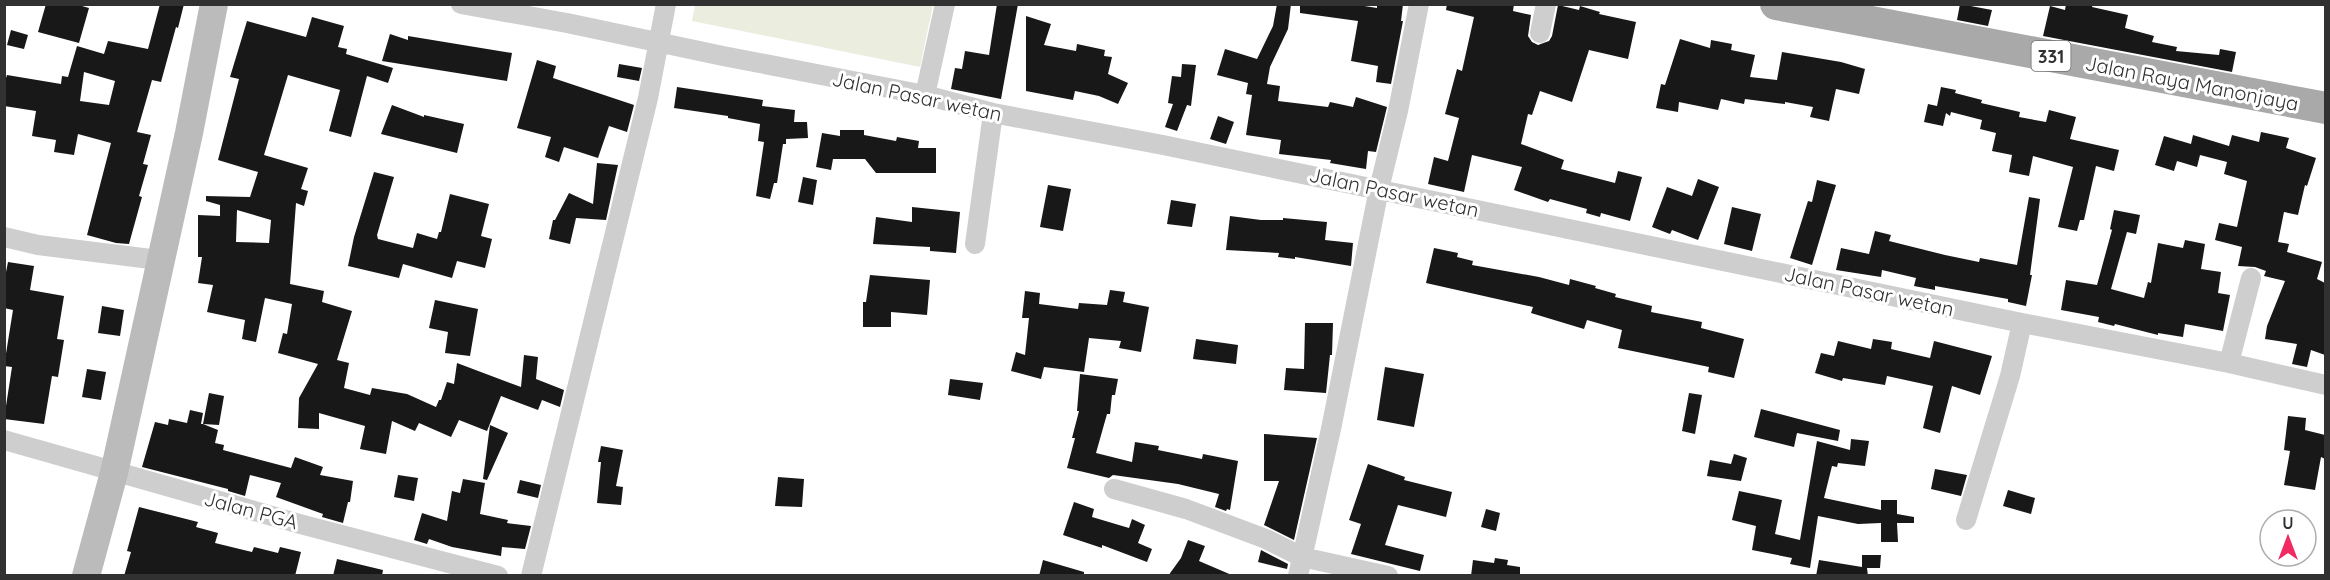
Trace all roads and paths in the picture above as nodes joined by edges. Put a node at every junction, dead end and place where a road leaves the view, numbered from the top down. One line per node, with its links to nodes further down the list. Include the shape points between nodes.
1 (214, 4): 16 (main road)
2 (461, 4): 9 (street, Jalan Pasar wetan)
3 (666, 4): 9 (street)
4 (945, 4): 10 (street)
5 (1419, 4): 13 (street)
6 (1546, 4): 8 (street)
7 (1776, 4): 11 (main road, Jalan Raya Manonjaya / 331)
8 (1540, 33)
9 (657, 43): 10 (street, Jalan Pasar wetan); 28 (street, via 648,98)
10 (925, 94): 12 (street, Jalan Pasar wetan)
11 (2325, 108)
12 (993, 113): 13 (street, Jalan Pasar wetan); 15 (street)
13 (1379, 189): 18 (street, Jalan Pasar wetan); 25 (street)
14 (4, 237): 16 (street)
15 (975, 244)
16 (159, 260): 22 (main road)
17 (2251, 278): 19 (street)
18 (2022, 323): 19 (street, Jalan Pasar wetan); 24 (street)
19 (2229, 363): 20 (street, Jalan Pasar wetan)
20 (2325, 385)
21 (4, 440): 22 (street, Jalan PGA)
22 (114, 473): 26 (main road); 27 (street, Jalan PGA)
23 (1114, 489): 25 (street, via 1186,509 1266,539)
24 (1966, 520)
25 (1300, 566): 29 (street)
26 (86, 576)
27 (498, 576)
28 (531, 576)
29 (1388, 576)

